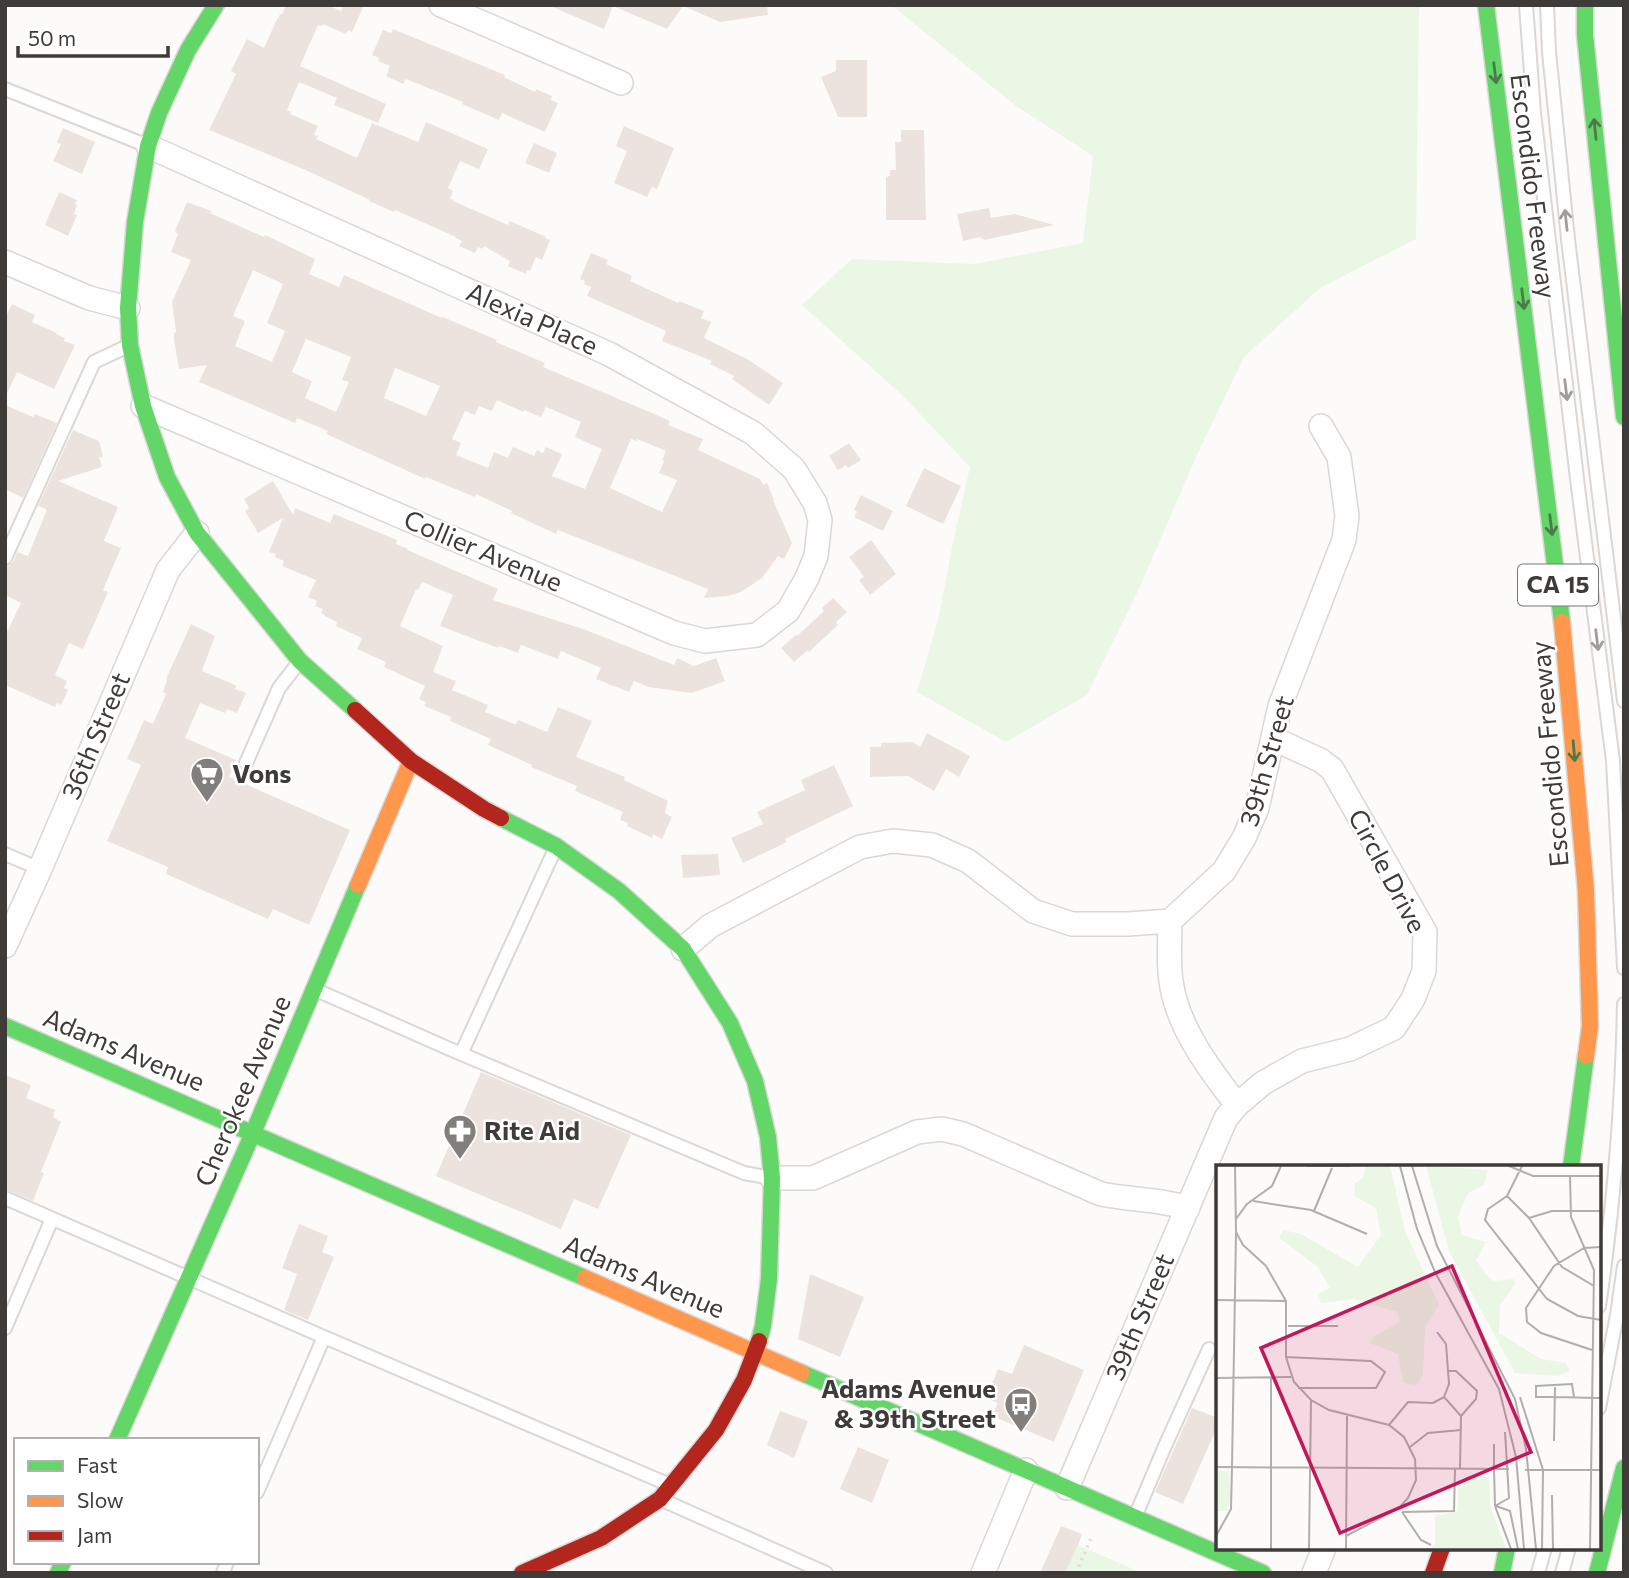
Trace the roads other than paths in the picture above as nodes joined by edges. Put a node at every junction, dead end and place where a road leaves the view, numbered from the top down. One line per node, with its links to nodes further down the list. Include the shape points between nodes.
1 (216, 5): 9 (main road, via 188,50)
2 (441, 5): 7 (street)
3 (1486, 5): 37 (main road, Escondido Freeway / CA 15, one-way to 37, via 1566,652 1586,891 1590,1026)
4 (1526, 5): 30 (lane, one-way to 30, via 1537,140 1613,761)
5 (1547, 5): 20 (lane, one-way to 5, via 1568,239)
6 (1585, 5): 14 (main road, one-way to 6)
7 (621, 83)
8 (5, 89): 9 (lane)
9 (148, 146): 11 (main road, via 135,222); 18 (street, Alexia Place, via 609,354 753,433 794,469 815,503 820,520 816,556)
10 (5, 262): 11 (street, via 89,298)
11 (128, 307): 12 (main road)
12 (130, 345): 13 (main road); 17 (lane, via 94,362)
13 (143, 406): 16 (main road, via 167,477); 18 (street, Collier Avenue, via 674,633 705,641 757,635 788,611)
14 (1624, 417)
15 (1321, 426): 21 (street, 39th Street, via 1339,457 1347,516 1344,540 1280,706)
16 (197, 533): 19 (main road); 26 (street, 36th Street, via 168,570)
17 (5, 558)
18 (807, 578)
19 (300, 661): 22 (main road); 23 (lane, via 279,688)
20 (1624, 701)
21 (1273, 739): 27 (street, 39th Street, via 1257,808 1244,838 1224,871); 35 (street, Circle Drive, via 1332,769 1425,932 1424,971 1394,1028 1350,1049 1302,1062 1263,1083)
22 (411, 761): 24 (main road, via 484,810); 31 (main road, Cherokee Avenue)
23 (246, 763)
24 (556, 846): 29 (main road, via 619,891); 34 (lane)
25 (5, 854): 26 (lane)
26 (40, 869): 28 (street, 36th Street)
27 (1170, 921): 29 (street, via 1072,924 1033,911 968,862 932,845 893,841 860,847 710,926); 35 (street, via 1171,981 1178,1009 1204,1062)
28 (5, 946)
29 (683, 949): 38 (main road, via 730,1023 755,1081)
30 (1624, 968)
31 (314, 989): 34 (lane); 36 (main road, Cherokee Avenue)
32 (1624, 1004): 44 (lane, via 1616,1171)
33 (5, 1026): 36 (main road, Adams Avenue)
34 (461, 1054): 38 (lane, via 744,1173)
35 (1237, 1105): 40 (street, 39th Street, via 1226,1118)
36 (253, 1133): 43 (main road, Cherokee Avenue); 48 (main road, Adams Avenue)
37 (1571, 1165)
38 (772, 1178): 40 (street, via 813,1178 917,1132 942,1129 1101,1194); 48 (main road, via 769,1279)
39 (5, 1198): 41 (lane)
40 (1188, 1208): 55 (street, 39th Street)
41 (52, 1219): 43 (lane); 45 (lane)
42 (1624, 1266): 49 (lane)
43 (189, 1277): 46 (lane); 50 (main road, Cherokee Avenue)
44 (1601, 1290)
45 (5, 1328)
46 (324, 1337): 53 (lane); 54 (lane)
47 (1209, 1349): 57 (lane)
48 (755, 1352): 52 (main road, Adams Avenue); 53 (main road, via 716,1430)
49 (1601, 1398)
50 (118, 1438)
51 (1624, 1468): 72 (main road)
52 (1026, 1470): 55 (main road, Adams Avenue); 65 (street)
53 (673, 1486): 56 (main road)
54 (259, 1487)
55 (1067, 1488): 57 (main road, Adams Avenue)
56 (660, 1499): 63 (main road, via 601,1538); 64 (lane)
57 (1135, 1517): 66 (main road, Adams Avenue)
58 (1323, 1550): 67 (street)
59 (1441, 1550): 68 (main road)
60 (1507, 1550): 69 (main road)
61 (1544, 1550): 70 (lane)
62 (1568, 1550): 71 (lane)
63 (522, 1573)
64 (826, 1573)
65 (983, 1573)
66 (1262, 1573)
67 (1314, 1573)
68 (1433, 1573)
69 (1502, 1573)
70 (1538, 1573)
71 (1562, 1573)
72 (1597, 1573)

